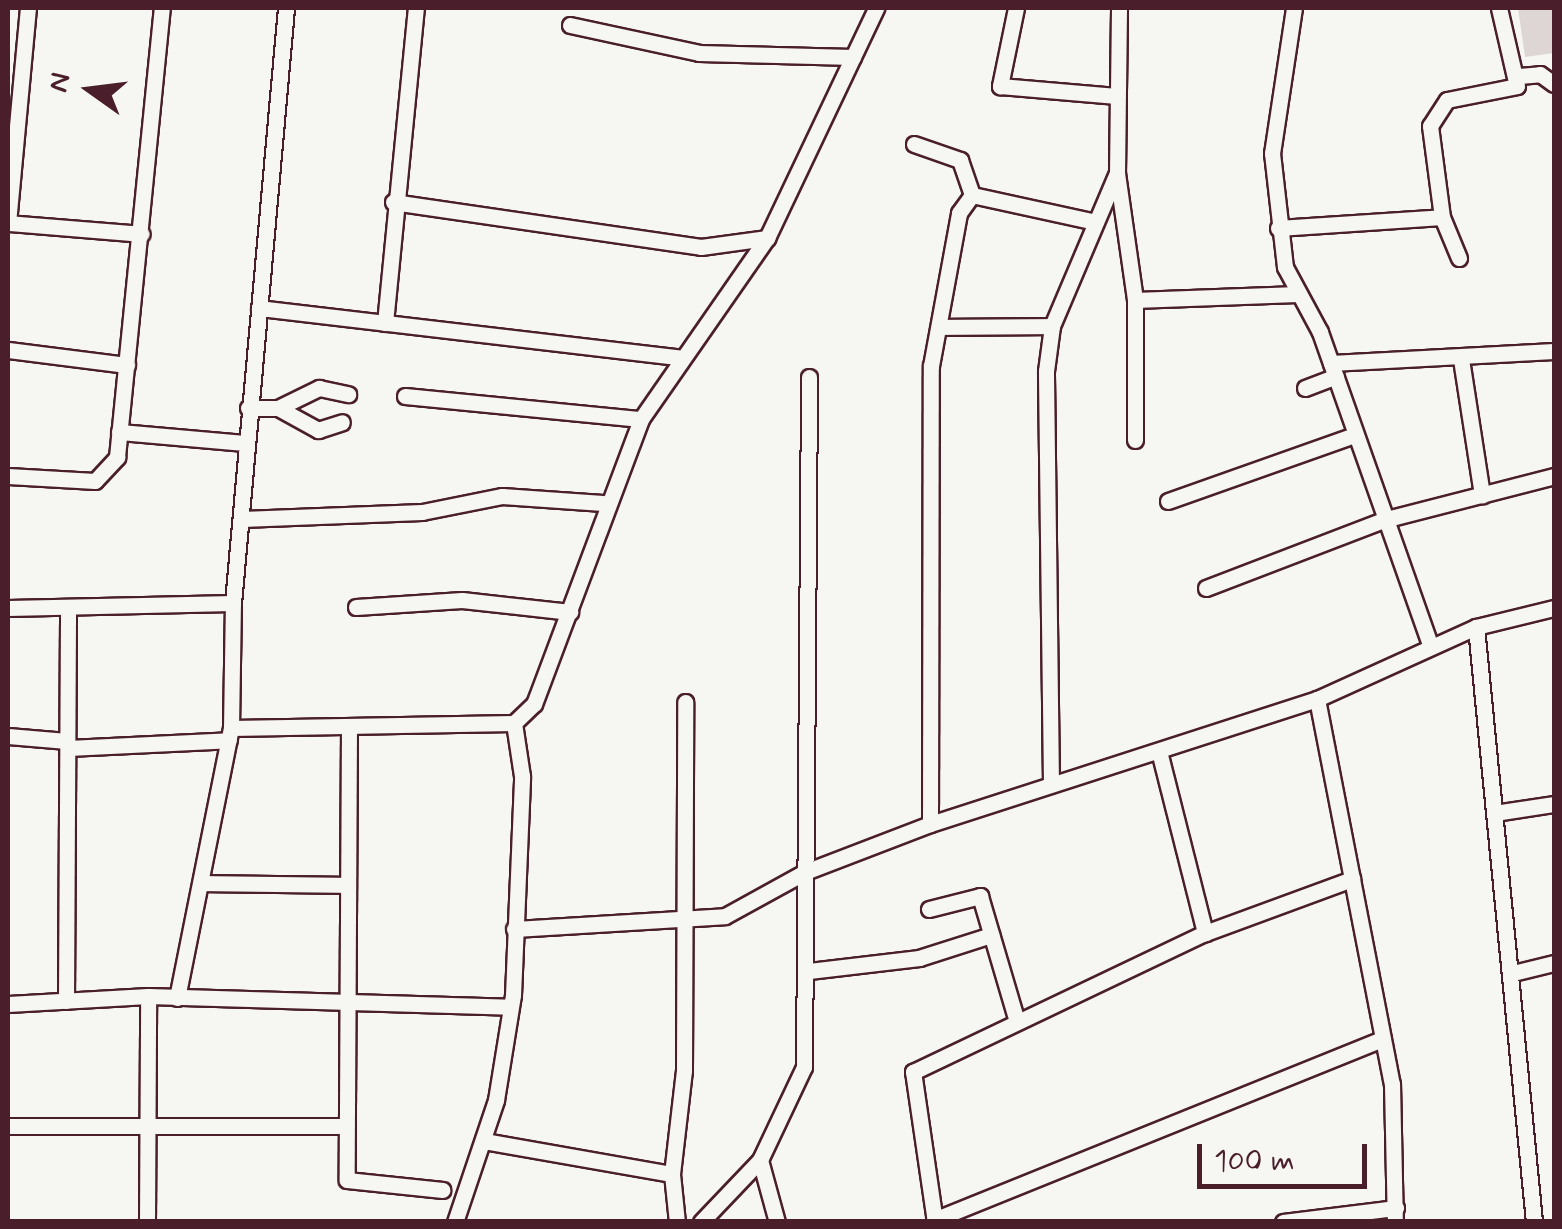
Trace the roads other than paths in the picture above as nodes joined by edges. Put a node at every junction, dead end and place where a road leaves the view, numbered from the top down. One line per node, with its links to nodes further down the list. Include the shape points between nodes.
1 (162, 8): 25 (street)
2 (286, 8): 30 (street)
3 (416, 8): 20 (street)
4 (876, 8): 12 (street)
5 (1016, 8): 15 (street, via 1000,86)
6 (1119, 8): 15 (street)
7 (1294, 8): 24 (street, via 1272,152)
8 (1500, 8): 13 (street)
9 (27, 14): 10 (street); 16 (street)
10 (8, 18)
11 (570, 25): 12 (street, via 699,52)
12 (852, 57): 26 (street)
13 (1519, 76): 14 (street, via 1540,74); 21 (street, via 1513,92 1438,105 1430,126)
14 (1554, 84)
15 (1117, 96): 18 (street)
16 (12, 103): 23 (street)
17 (914, 144): 19 (street, via 960,160)
18 (1117, 172): 22 (street); 29 (street)
19 (972, 195): 22 (street); 33 (street, via 959,213)
20 (393, 202): 26 (street, via 701,247); 31 (street)
21 (1442, 217): 24 (street); 27 (street)
22 (1092, 222): 32 (street)
23 (8, 223): 25 (street)
24 (1278, 228): 28 (street)
25 (142, 234): 38 (street)
26 (767, 238): 36 (street)
27 (1459, 258)
28 (1296, 294): 29 (street); 39 (street)
29 (1135, 300): 50 (street)
30 (259, 308): 31 (street); 44 (street)
31 (385, 323): 36 (street)
32 (1052, 326): 33 (street); 76 (street, via 1043,444)
33 (939, 327): 79 (street, via 931,366)
34 (8, 350): 38 (street)
35 (1554, 350): 37 (street)
36 (678, 357): 46 (street)
37 (1461, 359): 39 (street); 54 (street)
38 (127, 365): 48 (street)
39 (1334, 370): 41 (street); 49 (street)
40 (809, 377): 80 (street)
41 (1304, 388)
42 (348, 394): 45 (street, via 319,388)
43 (406, 396): 46 (street)
44 (248, 408): 45 (street); 51 (street)
45 (278, 408): 47 (street, via 318,430)
46 (641, 419): 56 (street)
47 (342, 422)
48 (119, 432): 51 (street); 52 (street, via 116,457 94,481)
49 (1354, 435): 55 (street); 58 (street)
50 (1135, 440)
51 (246, 443): 57 (street)
52 (8, 476)
53 (1554, 476): 54 (street)
54 (1482, 495): 58 (street)
55 (1168, 501)
56 (603, 503): 57 (street, via 502,496 422,512); 65 (street)
57 (242, 520): 60 (street)
58 (1383, 520): 59 (street); 67 (street)
59 (1206, 588)
60 (233, 603): 64 (street); 72 (street)
61 (8, 608): 64 (street)
62 (356, 608): 65 (street, via 462,600)
63 (1554, 608): 66 (street)
64 (68, 612): 74 (street)
65 (570, 612): 70 (street, via 534,704)
66 (1476, 628): 67 (street); 78 (street)
67 (1430, 645): 68 (street)
68 (1317, 698): 75 (street); 81 (street)
69 (686, 702): 85 (street)
70 (514, 723): 71 (street); 86 (street, via 522,776)
71 (348, 728): 72 (street); 83 (street)
72 (230, 734): 74 (street); 82 (street)
73 (8, 736): 74 (street)
74 (67, 744): 94 (street)
75 (1160, 751): 76 (street); 87 (street)
76 (1051, 784): 79 (street)
77 (1554, 804): 78 (street)
78 (1500, 812): 91 (street)
79 (930, 824): 80 (street)
80 (805, 872): 85 (street, via 749,908); 90 (street)
81 (1352, 879): 87 (street); 99 (street)
82 (204, 882): 83 (street); 93 (street)
83 (348, 886): 95 (street)
84 (929, 908): 88 (street, via 980,896)
85 (685, 920): 86 (street); 105 (street)
86 (514, 929): 97 (street)
87 (1204, 933): 98 (street)
88 (991, 935): 90 (street, via 919,958); 98 (street)
89 (1554, 963): 91 (street)
90 (809, 971): 104 (street, via 804,1067)
91 (1513, 973): 115 (street)
92 (148, 996): 93 (street); 94 (street); 100 (street)
93 (176, 998): 95 (street)
94 (66, 1000): 96 (street)
95 (351, 1002): 97 (street); 102 (street)
96 (8, 1004)
97 (510, 1007): 103 (street)
98 (1018, 1022): 108 (street, via 913,1072)
99 (1383, 1039): 107 (street); 108 (street)
100 (143, 1124): 101 (street); 102 (street); 109 (street)
101 (8, 1126)
102 (346, 1126): 106 (street, via 347,1180)
103 (484, 1141): 105 (street); 110 (street)
104 (760, 1160): 112 (street); 113 (street)
105 (672, 1174): 111 (street)
106 (442, 1190)
107 (1395, 1214): 114 (street)
108 (934, 1221)
109 (146, 1222)
110 (454, 1222)
111 (677, 1222)
112 (701, 1222)
113 (777, 1222)
114 (1283, 1222)
115 (1534, 1222)

